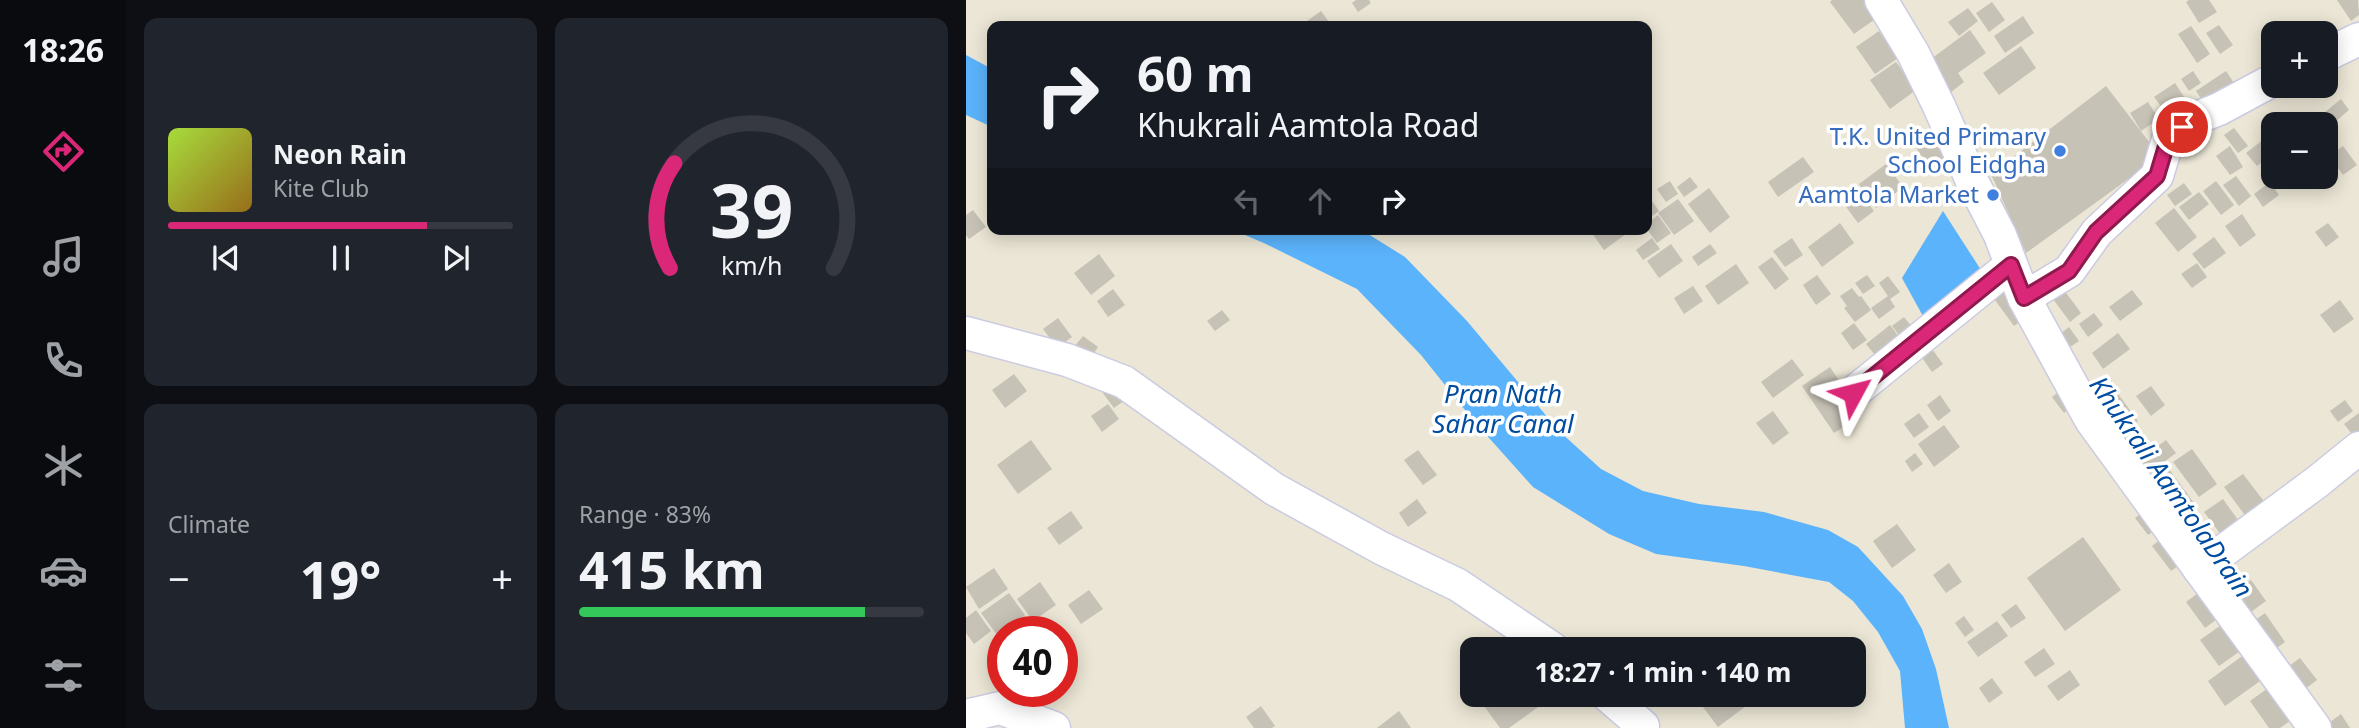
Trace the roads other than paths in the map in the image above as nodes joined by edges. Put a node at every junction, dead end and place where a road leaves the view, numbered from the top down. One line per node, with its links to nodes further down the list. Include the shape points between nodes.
1 (1881, 0): 5 (street, via 1939,106)
2 (2359, 38): 3 (street)
3 (2338, 49)
4 (2261, 86): 6 (street, via 2169,136 2157,176 2096,232 2069,271)
5 (2011, 265): 6 (street); 8 (street)
6 (2024, 298): 10 (street, via 2091,420)
7 (966, 333): 11 (street, via 1067,360 1124,382 1274,489 1458,585)
8 (1853, 393)
9 (2359, 448): 10 (street)
10 (2199, 569): 16 (street)
11 (1535, 637)
12 (1621, 707): 15 (street)
13 (966, 716): 14 (street, via 1000,708)
14 (1054, 728)
15 (1642, 728)
16 (2315, 728)

